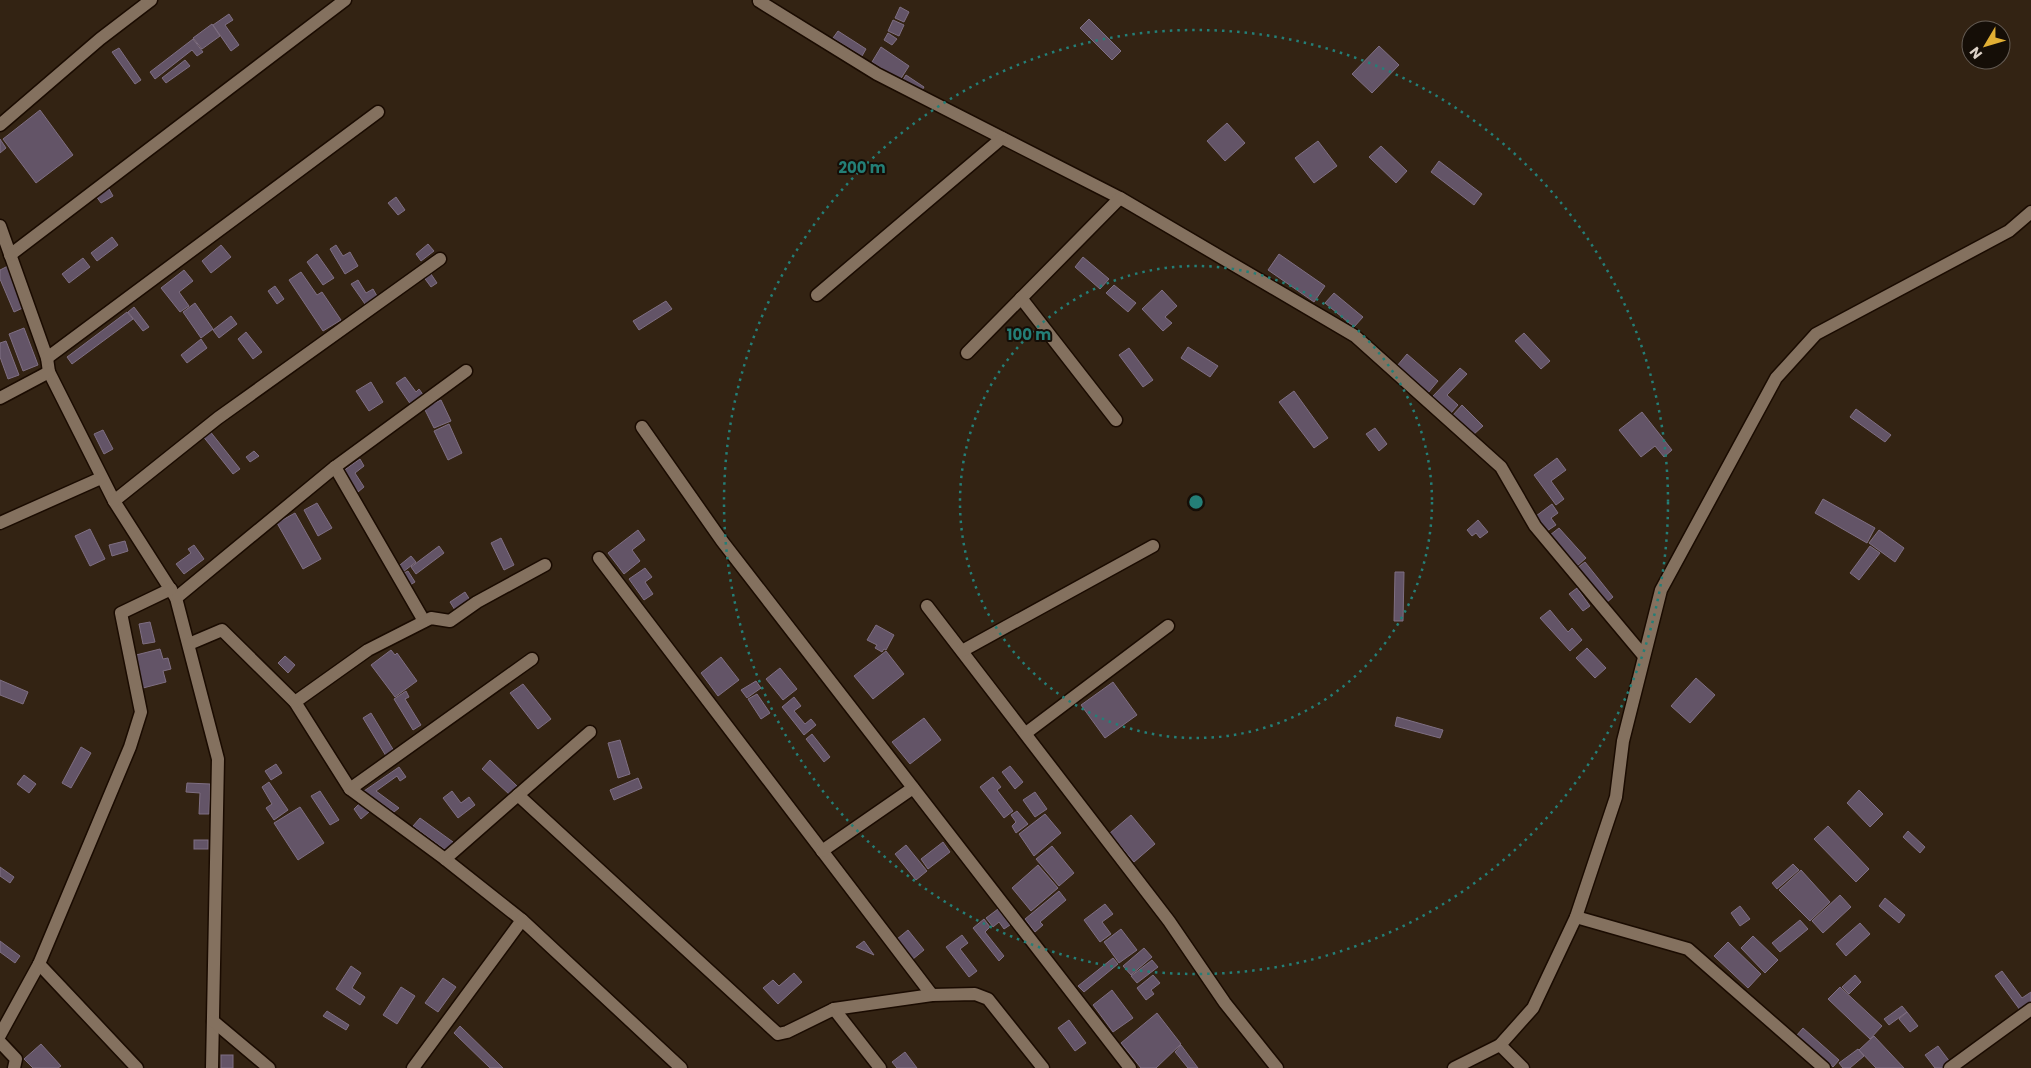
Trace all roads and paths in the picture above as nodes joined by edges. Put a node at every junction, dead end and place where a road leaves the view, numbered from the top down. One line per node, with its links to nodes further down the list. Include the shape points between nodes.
1 (151, 0): 5 (street)
2 (345, 0): 10 (street)
3 (759, 1): 6 (street, via 877,74)
4 (378, 112): 15 (street)
5 (0, 125)
6 (1002, 138): 7 (street); 12 (street)
7 (1120, 198): 13 (street); 34 (street, via 1355,336 1502,467 1536,526)
8 (2031, 212): 34 (street, via 2009,231 1816,334 1776,378 1661,590)
9 (0, 226): 10 (street)
10 (10, 255): 15 (street)
11 (440, 259): 23 (street, via 218,418)
12 (817, 295)
13 (1021, 298): 14 (street); 19 (street)
14 (966, 353)
15 (47, 358): 17 (street)
16 (466, 371): 21 (street)
17 (50, 372): 18 (street); 22 (street)
18 (0, 398)
19 (1116, 420)
20 (642, 427): 39 (street, via 722,541)
21 (335, 467): 28 (street); 30 (street)
22 (101, 478): 23 (street); 24 (street)
23 (114, 501): 28 (street)
24 (0, 523)
25 (1154, 546): 33 (street)
26 (599, 558): 42 (street)
27 (545, 565): 30 (street, via 477,602 450,621 432,618)
28 (174, 594): 32 (street); 46 (street, via 121,613 141,712 130,748)
29 (927, 606): 33 (street)
30 (424, 621): 36 (street, via 368,650)
31 (1168, 626): 38 (street)
32 (189, 644): 36 (street, via 222,630); 51 (street, via 218,759)
33 (962, 651): 38 (street)
34 (1643, 654): 44 (street, via 1623,741 1616,797)
35 (532, 659): 40 (street)
36 (296, 702): 40 (street)
37 (590, 732): 41 (street)
38 (1026, 733): 64 (street, via 1170,921 1225,1003)
39 (913, 788): 42 (street); 63 (street)
40 (350, 789): 43 (street)
41 (518, 795): 43 (street); 48 (street, via 778,1034)
42 (822, 851): 47 (street)
43 (445, 858): 45 (street)
44 (1576, 917): 54 (street, via 1533,1008); 67 (street, via 1688,949)
45 (522, 920): 59 (street); 60 (street)
46 (39, 964): 50 (street); 56 (street)
47 (932, 995): 48 (street); 62 (street, via 975,994 988,999)
48 (834, 1009): 61 (street)
49 (2031, 1009): 68 (street)
50 (3, 1020): 52 (street)
51 (213, 1021): 57 (street); 58 (street)
52 (0, 1035)
53 (0, 1042): 55 (street, via 16,1059)
54 (1500, 1045): 65 (street); 66 (street)
55 (14, 1068)
56 (137, 1068)
57 (212, 1068)
58 (269, 1068)
59 (413, 1068)
60 (681, 1068)
61 (880, 1068)
62 (1043, 1068)
63 (1130, 1068)
64 (1277, 1068)
65 (1454, 1068)
66 (1524, 1068)
67 (1824, 1068)
68 (1950, 1068)

